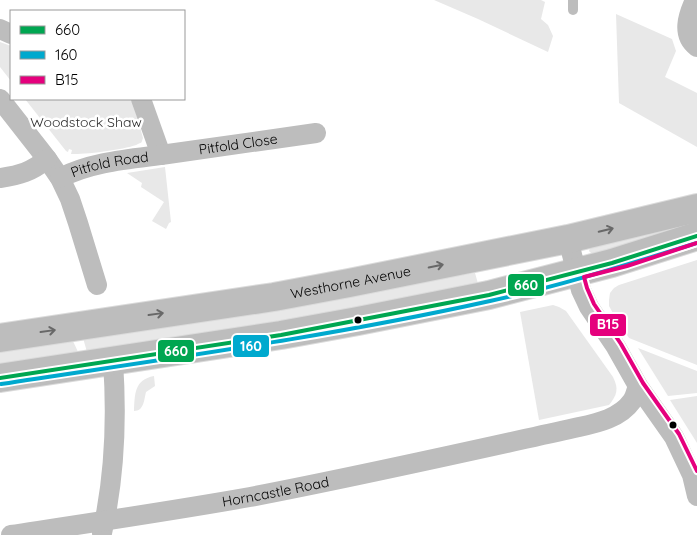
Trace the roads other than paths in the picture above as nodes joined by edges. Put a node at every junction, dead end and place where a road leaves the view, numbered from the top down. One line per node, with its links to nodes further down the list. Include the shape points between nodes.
1 (690, 2): 2 (street, via 686,28 691,42)
2 (697, 46)
3 (0, 99): 7 (street)
4 (141, 100): 6 (street)
5 (316, 133): 6 (street, Pitfold Close)
6 (161, 155): 9 (street, Pitfold Road, via 91,167)
7 (47, 159): 8 (street, via 30,171); 9 (street)
8 (0, 178)
9 (60, 178): 14 (street, via 73,207)
10 (693, 210): 12 (highway, Westhorne Avenue, one-way to 10)
11 (697, 236): 13 (highway)
12 (568, 239): 13 (street); 15 (highway, Westhorne Avenue, one-way to 12, via 293,293)
13 (576, 273): 16 (highway, via 367,320); 18 (street, via 589,307)
14 (97, 285)
15 (0, 338)
16 (113, 361): 17 (highway); 21 (street, via 115,444)
17 (0, 378)
18 (638, 386): 19 (street, via 674,437); 21 (street, Horncastle Road, via 632,401 622,411 603,421)
19 (694, 474): 20 (street)
20 (697, 496)
21 (103, 528): 22 (street, Horncastle Road)
22 (11, 535)

